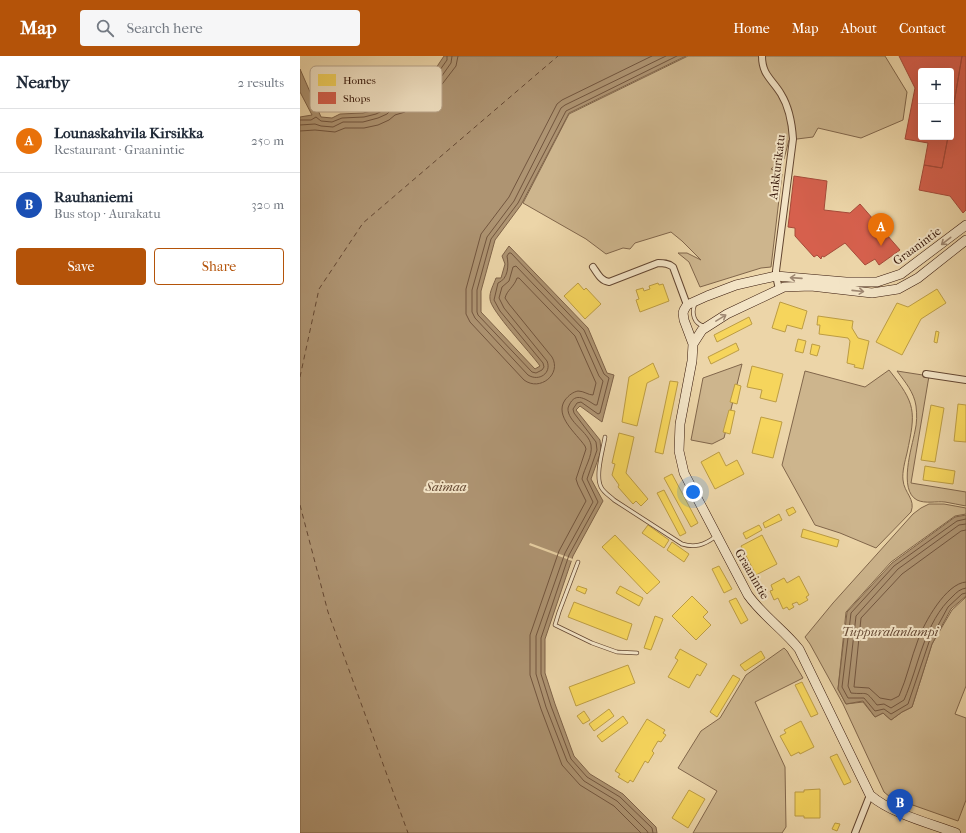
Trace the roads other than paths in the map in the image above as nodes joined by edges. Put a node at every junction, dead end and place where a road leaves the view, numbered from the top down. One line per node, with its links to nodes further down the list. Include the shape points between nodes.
1 (762, 56): 5 (street, Ankkurikatu, via 765,73 781,94 786,106 793,133)
2 (966, 225): 5 (street, Graanintie, one-way to 5, via 901,274 877,282)
3 (966, 240): 6 (street, Graanintie, one-way to 3, via 795,286 872,292 898,289 918,278)
4 (593, 267): 8 (street, via 601,279 609,282 658,263 670,265)
5 (776, 276): 6 (street, Ankkurikatu); 7 (street, Graanintie, via 736,285)
6 (779, 289): 9 (street, Graanintie, one-way to 6, via 727,314)
7 (696, 301): 8 (street, Graanintie); 9 (lane, via 694,318 701,326)
8 (687, 305): 10 (street, Graanintie, via 683,313)
9 (707, 327): 10 (street, Graanintie)
10 (693, 344): 14 (street, Graanintie, via 680,424 679,451 684,473)
11 (926, 374): 12 (street)
12 (966, 380)
13 (605, 437): 14 (lane, via 599,482 614,500 682,544 699,546)
14 (718, 535): 17 (street, Graanintie, via 748,595 758,609 799,649)
15 (578, 562): 16 (lane, via 555,625 617,652)
16 (637, 653)
17 (870, 796): 18 (street); 19 (street, via 890,809)
18 (855, 833)
19 (956, 833)

